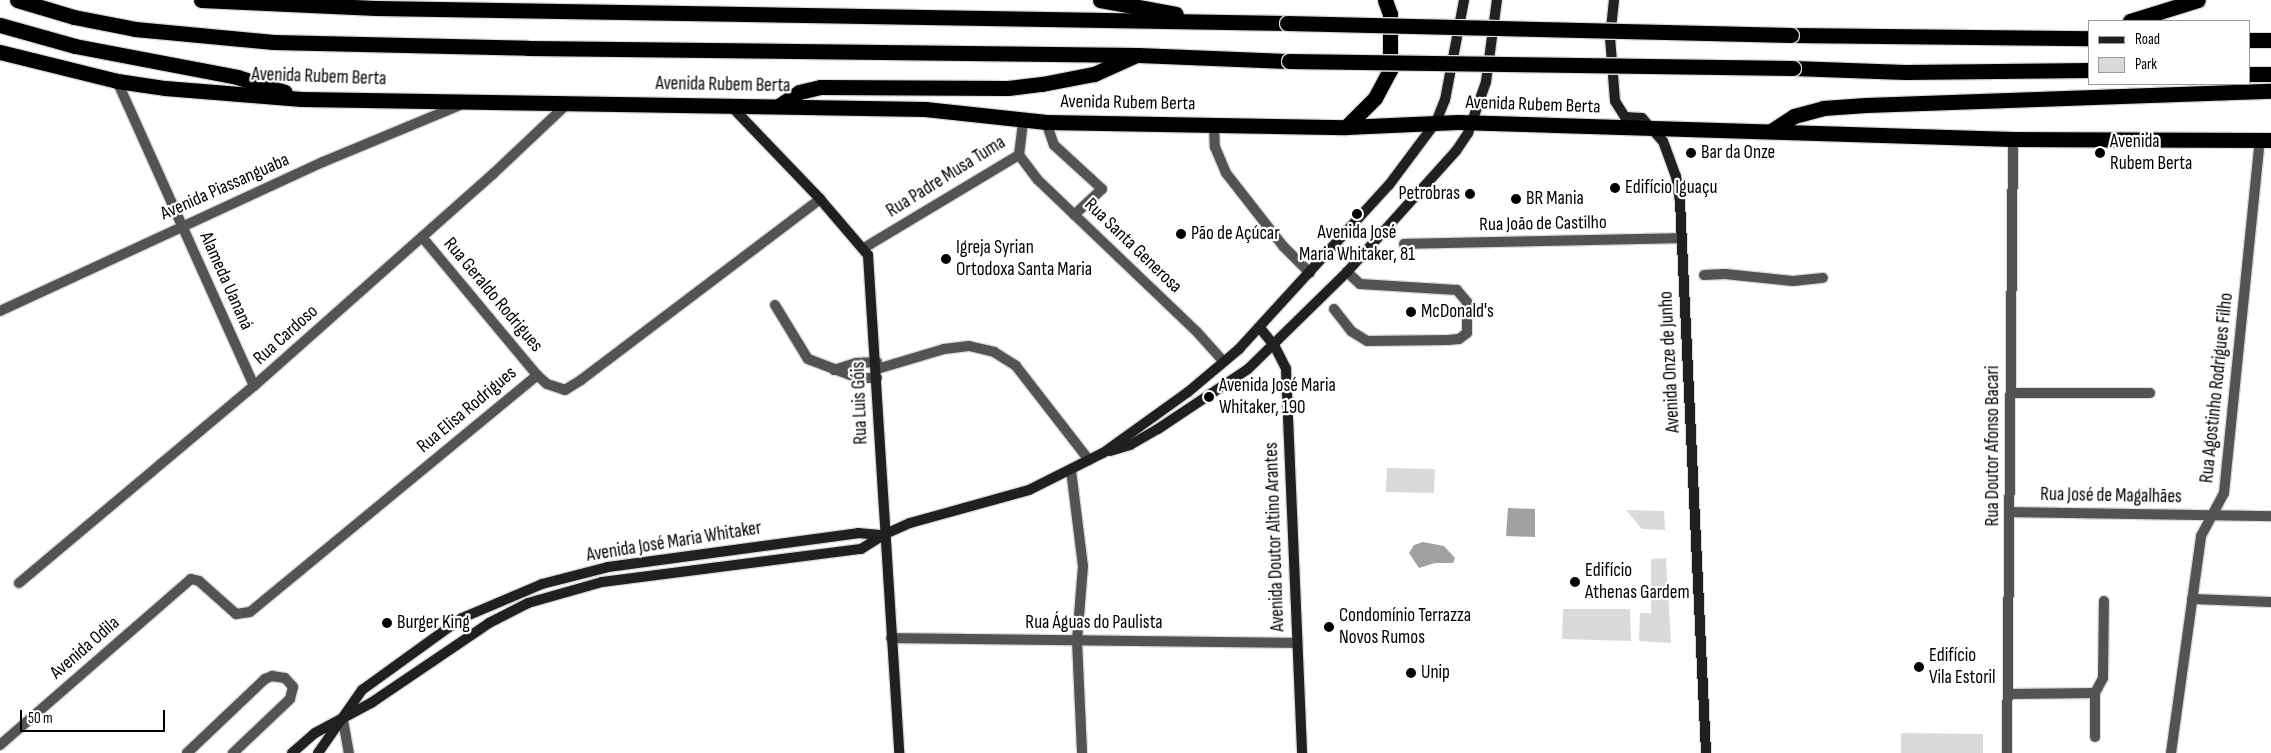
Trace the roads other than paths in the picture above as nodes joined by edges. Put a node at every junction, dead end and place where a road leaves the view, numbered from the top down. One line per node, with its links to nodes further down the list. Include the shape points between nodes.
1 (17, 0): 16 (highway, Avenida Rubem Berta, via 74,17 135,29 273,42 518,48)
2 (202, 0): 9 (highway, via 367,8 864,18)
3 (1100, 0): 9 (highway)
4 (1384, 0): 32 (highway, via 1390,14 1390,70 1375,98)
5 (1464, 0): 29 (street, Avenida José Maria Whitaker, via 1446,100)
6 (1497, 0): 30 (street, Avenida José Maria Whitaker, via 1486,82)
7 (1614, 0): 33 (street, via 1610,37 1615,101 1625,117 1642,118)
8 (2198, 0): 10 (highway)
9 (1199, 20): 12 (highway, bridge, via 1791,35)
10 (2133, 20)
11 (0, 25): 22 (highway, via 75,46 237,77)
12 (2085, 36)
13 (2251, 40): 14 (highway)
14 (2271, 40)
15 (0, 52): 20 (highway, Avenida Rubem Berta)
16 (1138, 54): 17 (highway, Avenida Rubem Berta, bridge, via 1289,61 1905,72); 26 (highway, via 1094,74 1042,84 1008,88 820,87 799,92)
17 (2088, 70)
18 (2251, 74): 19 (highway)
19 (2271, 74)
20 (117, 81): 22 (highway, Avenida Rubem Berta, via 165,88); 40 (street, Alameda Uananá)
21 (2271, 91): 34 (highway, via 1823,108 1794,116)
22 (302, 98): 23 (highway, Avenida Rubem Berta)
23 (468, 101): 24 (highway, Avenida Rubem Berta); 40 (street, Avenida Piassanguaba)
24 (568, 103): 25 (highway, Avenida Rubem Berta); 41 (street, Rua Cardoso)
25 (730, 105): 26 (highway, Avenida Rubem Berta); 38 (street, Rua Luis Góis)
26 (780, 105): 27 (highway, Avenida Rubem Berta, via 925,109)
27 (1023, 120): 28 (highway, Avenida Rubem Berta); 37 (street, Rua Padre Musa Tuma)
28 (1046, 122): 31 (highway, Avenida Rubem Berta); 39 (street, via 1054,145 1102,189)
29 (1436, 122): 30 (highway, Avenida Rubem Berta); 32 (highway, Avenida Rubem Berta); 46 (street, Avenida José Maria Whitaker, via 1389,185)
30 (1472, 123): 33 (highway, Avenida Rubem Berta); 45 (street, Avenida José Maria Whitaker, via 1456,151)
31 (1214, 124): 32 (highway, Avenida Rubem Berta); 46 (street, via 1215,147 1226,173 1292,258)
32 (1346, 127)
33 (1655, 130): 34 (highway, Avenida Rubem Berta); 42 (street, Avenida Onze de Junho, via 1676,176)
34 (1771, 131): 35 (highway, Avenida Rubem Berta)
35 (2013, 139): 36 (highway, Avenida Rubem Berta); 59 (street, Rua Doutor Afonso Bacari)
36 (2265, 140): 65 (street, Rua Agostinho Rodrigues Filho, via 2224,493)
37 (1019, 155): 39 (street, Rua Santa Generosa, via 1038,180); 44 (street, Rua Padre Musa Tuma)
38 (820, 199): 44 (street, Rua Luis Góis); 57 (street, Rua Elisa Rodrigues, via 565,390 546,384)
39 (1074, 215): 54 (street, Rua Santa Generosa, via 1197,332)
40 (182, 226): 51 (street, Avenida Piassanguaba); 58 (street, Alameda Uananá)
41 (422, 237): 57 (street, Rua Geraldo Rodrigues); 58 (street, Rua Cardoso)
42 (1682, 238): 43 (street, Rua João de Castilho); 89 (street, Avenida Onze de Junho)
43 (1404, 244)
44 (864, 248): 56 (street, Rua Luis Góis, via 870,270)
45 (1347, 272): 50 (street, via 1360,284 1458,290 1467,302 1467,334 1463,338 1448,340 1367,341 1351,331); 53 (street, Avenida José Maria Whitaker)
46 (1310, 274): 52 (street, Avenida José Maria Whitaker)
47 (1704, 275): 48 (street, via 1793,281)
48 (1823, 278)
49 (775, 305): 55 (street, via 808,359)
50 (1334, 309)
51 (0, 311)
52 (1260, 328): 53 (street, Avenida Doutor Altino Arantes); 54 (street, Avenida José Maria Whitaker)
53 (1274, 345): 61 (street, Avenida José Maria Whitaker, via 1248,369 1192,408 1130,445); 75 (street, Avenida Doutor Altino Arantes, via 1286,369)
54 (1224, 362): 61 (street, Avenida José Maria Whitaker)
55 (833, 370): 56 (street, via 856,363); 56 (street, via 858,378)
56 (877, 370): 62 (street, via 944,349 969,346 994,352 1016,366); 67 (street, Rua Luis Góis)
57 (537, 375): 68 (street, Rua Elisa Rodrigues, via 250,612 236,614)
58 (254, 386): 69 (street, Rua Cardoso)
59 (2011, 393): 60 (street); 64 (street, Rua Doutor Afonso Bacari)
60 (2150, 393)
61 (1103, 453): 62 (street, Avenida José Maria Whitaker)
62 (1089, 460): 63 (street, Avenida José Maria Whitaker)
63 (1070, 470): 67 (street, Avenida José Maria Whitaker, via 1029,490 910,523); 74 (street, via 1083,566)
64 (2010, 512): 65 (street, Rua José de Magalhães); 77 (street, Rua Doutor Afonso Bacari)
65 (2212, 515): 66 (street, Rua José de Magalhães); 70 (street, Rua Agostinho Rodrigues Filho, via 2201,536)
66 (2271, 516)
67 (883, 535): 73 (street, Rua Luis Góis); 78 (street, via 861,549 602,582 528,603 489,622); 78 (street, Avenida José Maria Whitaker, via 858,533 626,565 542,584 462,618 362,690)
68 (193, 578): 80 (street, Avenida Odila)
69 (19, 583)
70 (2192, 599): 72 (street); 91 (street, Rua Agostinho Rodrigues Filho)
71 (2104, 601): 76 (street, via 2103,678)
72 (2271, 602)
73 (891, 638): 74 (street, Rua Águas do Paulista); 86 (street, Rua Luis Góis)
74 (1077, 641): 75 (street, Rua Águas do Paulista); 87 (street)
75 (1297, 643): 88 (street, Avenida Doutor Altino Arantes)
76 (2095, 693): 77 (street); 79 (street)
77 (2008, 694): 90 (street, Rua Doutor Afonso Bacari)
78 (343, 720): 83 (street, via 315,733); 84 (street); 85 (street)
79 (2095, 737)
80 (0, 746)
81 (187, 753): 82 (street, via 265,679 272,676 285,678 293,687 290,699)
82 (233, 753)
83 (292, 753)
84 (318, 753)
85 (349, 753)
86 (898, 753)
87 (1082, 753)
88 (1302, 753)
89 (1706, 753)
90 (2008, 753)
91 (2171, 753)

